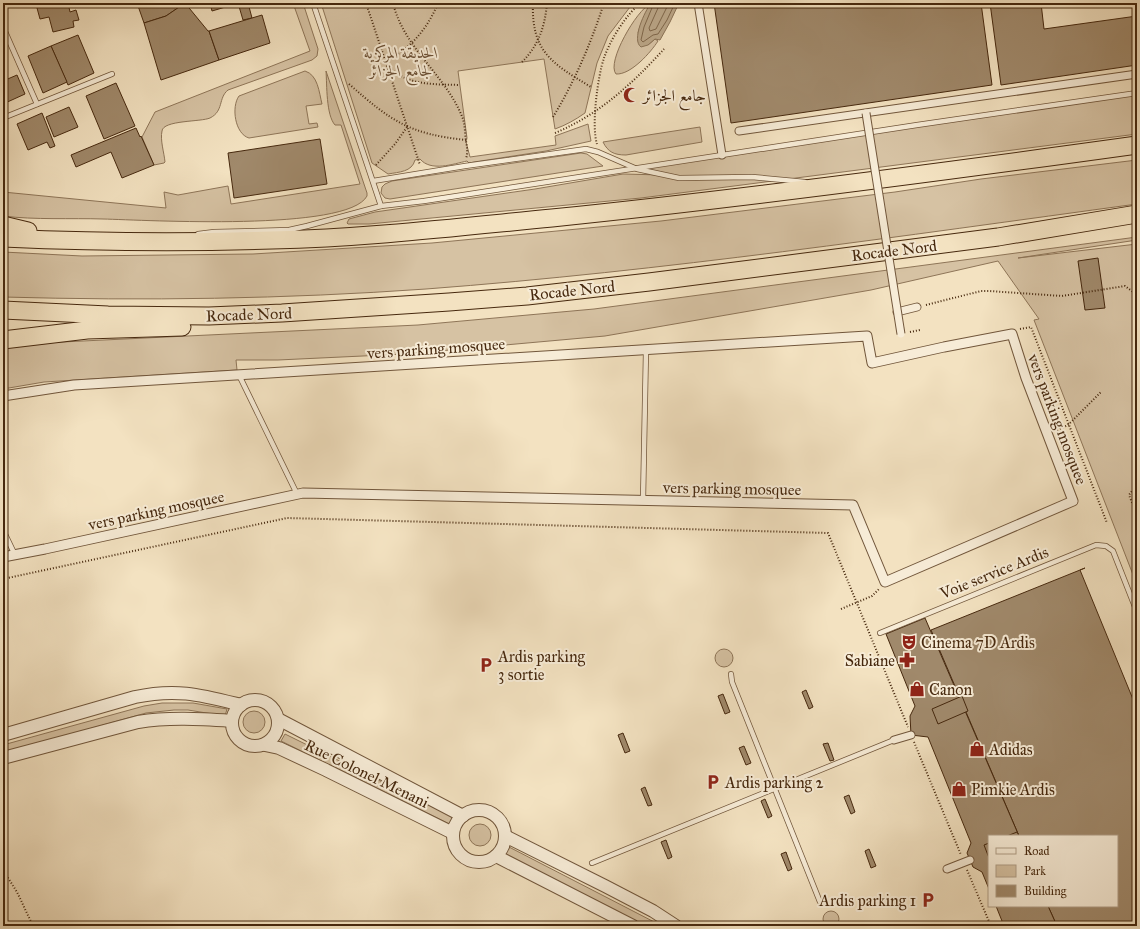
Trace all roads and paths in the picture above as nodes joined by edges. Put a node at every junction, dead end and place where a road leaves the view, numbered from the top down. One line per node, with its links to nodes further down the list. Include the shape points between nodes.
1 (313, 3): 16 (lane)
2 (366, 3): 14 (path)
3 (393, 3): 12 (path, via 401,26)
4 (438, 3): 12 (path)
5 (533, 3): 11 (path, via 533,24)
6 (547, 3): 11 (path, via 544,28)
7 (604, 3): 19 (path)
8 (640, 3): 25 (path, via 621,26 604,58)
9 (698, 3): 36 (street)
10 (3, 27): 24 (lane)
11 (538, 40): 15 (path); 19 (path, via 551,60)
12 (412, 44): 14 (path); 20 (path)
13 (664, 48): 25 (path, via 641,74)
14 (385, 62): 20 (path, via 403,78); 29 (path)
15 (522, 62)
16 (337, 73): 29 (path, via 377,108); 39 (lane)
17 (112, 74): 24 (lane)
18 (1137, 74): 26 (street)
19 (575, 77): 22 (path); 27 (path)
20 (443, 84): 21 (path); 32 (path, via 462,118)
21 (459, 85)
22 (591, 87)
23 (1137, 92): 36 (lane)
24 (37, 104): 28 (lane)
25 (595, 113): 31 (path); 34 (path, via 595,136)
26 (866, 113): 30 (street); 57 (street, bridge)
27 (553, 117)
28 (3, 118)
29 (407, 127): 32 (path, via 432,135); 39 (path); 40 (path)
30 (739, 131)
31 (555, 134)
32 (466, 140): 37 (path, via 468,152)
33 (1137, 145): 42 (highway)
34 (598, 147): 35 (lane)
35 (604, 155): 37 (lane, via 586,149); 38 (lane)
36 (722, 155): 38 (lane)
37 (465, 166): 40 (lane)
38 (637, 169): 42 (lane, via 679,178 752,177); 43 (lane)
39 (370, 171): 41 (lane)
40 (422, 172): 41 (lane)
41 (373, 181): 43 (lane)
42 (845, 184): 52 (highway, via 450,228 275,240)
43 (381, 206): 47 (lane, via 289,230)
44 (1137, 214): 50 (highway, Rocade Nord)
45 (1137, 224): 50 (highway, via 1049,236)
46 (3, 225): 51 (highway)
47 (190, 234)
48 (184, 236): 52 (lane)
49 (3, 238): 51 (highway)
50 (982, 239): 54 (highway, Rocade Nord)
51 (57, 240): 52 (highway)
52 (165, 242)
53 (1137, 295): 55 (path, via 1125,286 1062,296 988,291)
54 (527, 296): 56 (highway, Rocade Nord, via 209,316); 58 (highway, via 481,306 392,315)
55 (917, 307): 57 (street)
56 (3, 310)
57 (897, 312): 59 (street, bridge)
58 (59, 333): 60 (highway); 61 (highway)
59 (900, 334)
60 (3, 335)
61 (3, 340)
62 (646, 350): 63 (street, vers parking mosquee); 67 (street, vers parking mosquee, via 867,336 872,363 944,346 1012,334); 70 (lane)
63 (239, 375): 65 (street, vers parking mosquee, via 74,385); 69 (lane)
64 (1101, 392): 66 (path)
65 (3, 396)
66 (1068, 425): 67 (path); 72 (path)
67 (1047, 434): 77 (street, vers parking mosquee, via 1073,500)
68 (1137, 484): 71 (path, via 1129,495)
69 (297, 494): 70 (street, vers parking mosquee); 74 (street, vers parking mosquee)
70 (643, 500): 77 (street, vers parking mosquee, via 853,505)
71 (1137, 515)
72 (1107, 523)
73 (3, 530): 74 (lane)
74 (15, 555): 75 (street, vers parking mosquee)
75 (3, 557)
76 (3, 579): 78 (path, via 287,518 828,534)
77 (885, 582): 78 (path, via 872,596)
78 (857, 602): 79 (path); 87 (path)
79 (841, 609)
80 (1137, 612): 81 (lane, Voie service Ardis, via 1113,551 1106,546 1096,545)
81 (880, 633)
82 (731, 674): 91 (lane)
83 (241, 705): 84 (street, via 248,701 266,702 276,712); 85 (street, via 235,711); 86 (street, via 191,693 152,694)
84 (278, 719): 89 (street, via 279,727 275,735); 92 (street, Rue Colonel Menani)
85 (232, 721): 89 (street, via 236,737 243,743); 90 (street, via 156,719)
86 (3, 735)
87 (911, 735): 88 (street); 96 (path)
88 (894, 740): 91 (lane)
89 (264, 745): 93 (street, Rue Colonel Menani, via 279,748)
90 (3, 758)
91 (775, 788): 97 (lane); 100 (lane)
92 (463, 816): 93 (street, via 457,822); 94 (street, via 472,811 491,814 500,821)
93 (453, 833): 95 (street, via 457,851 469,860 479,862)
94 (505, 836): 95 (street, via 502,849); 103 (street, via 653,911)
95 (496, 856): 102 (street)
96 (967, 861): 98 (street); 104 (path)
97 (592, 863)
98 (947, 869)
99 (3, 870): 101 (path)
100 (820, 902)
101 (33, 926)
102 (633, 926)
103 (676, 926)
104 (991, 926)

